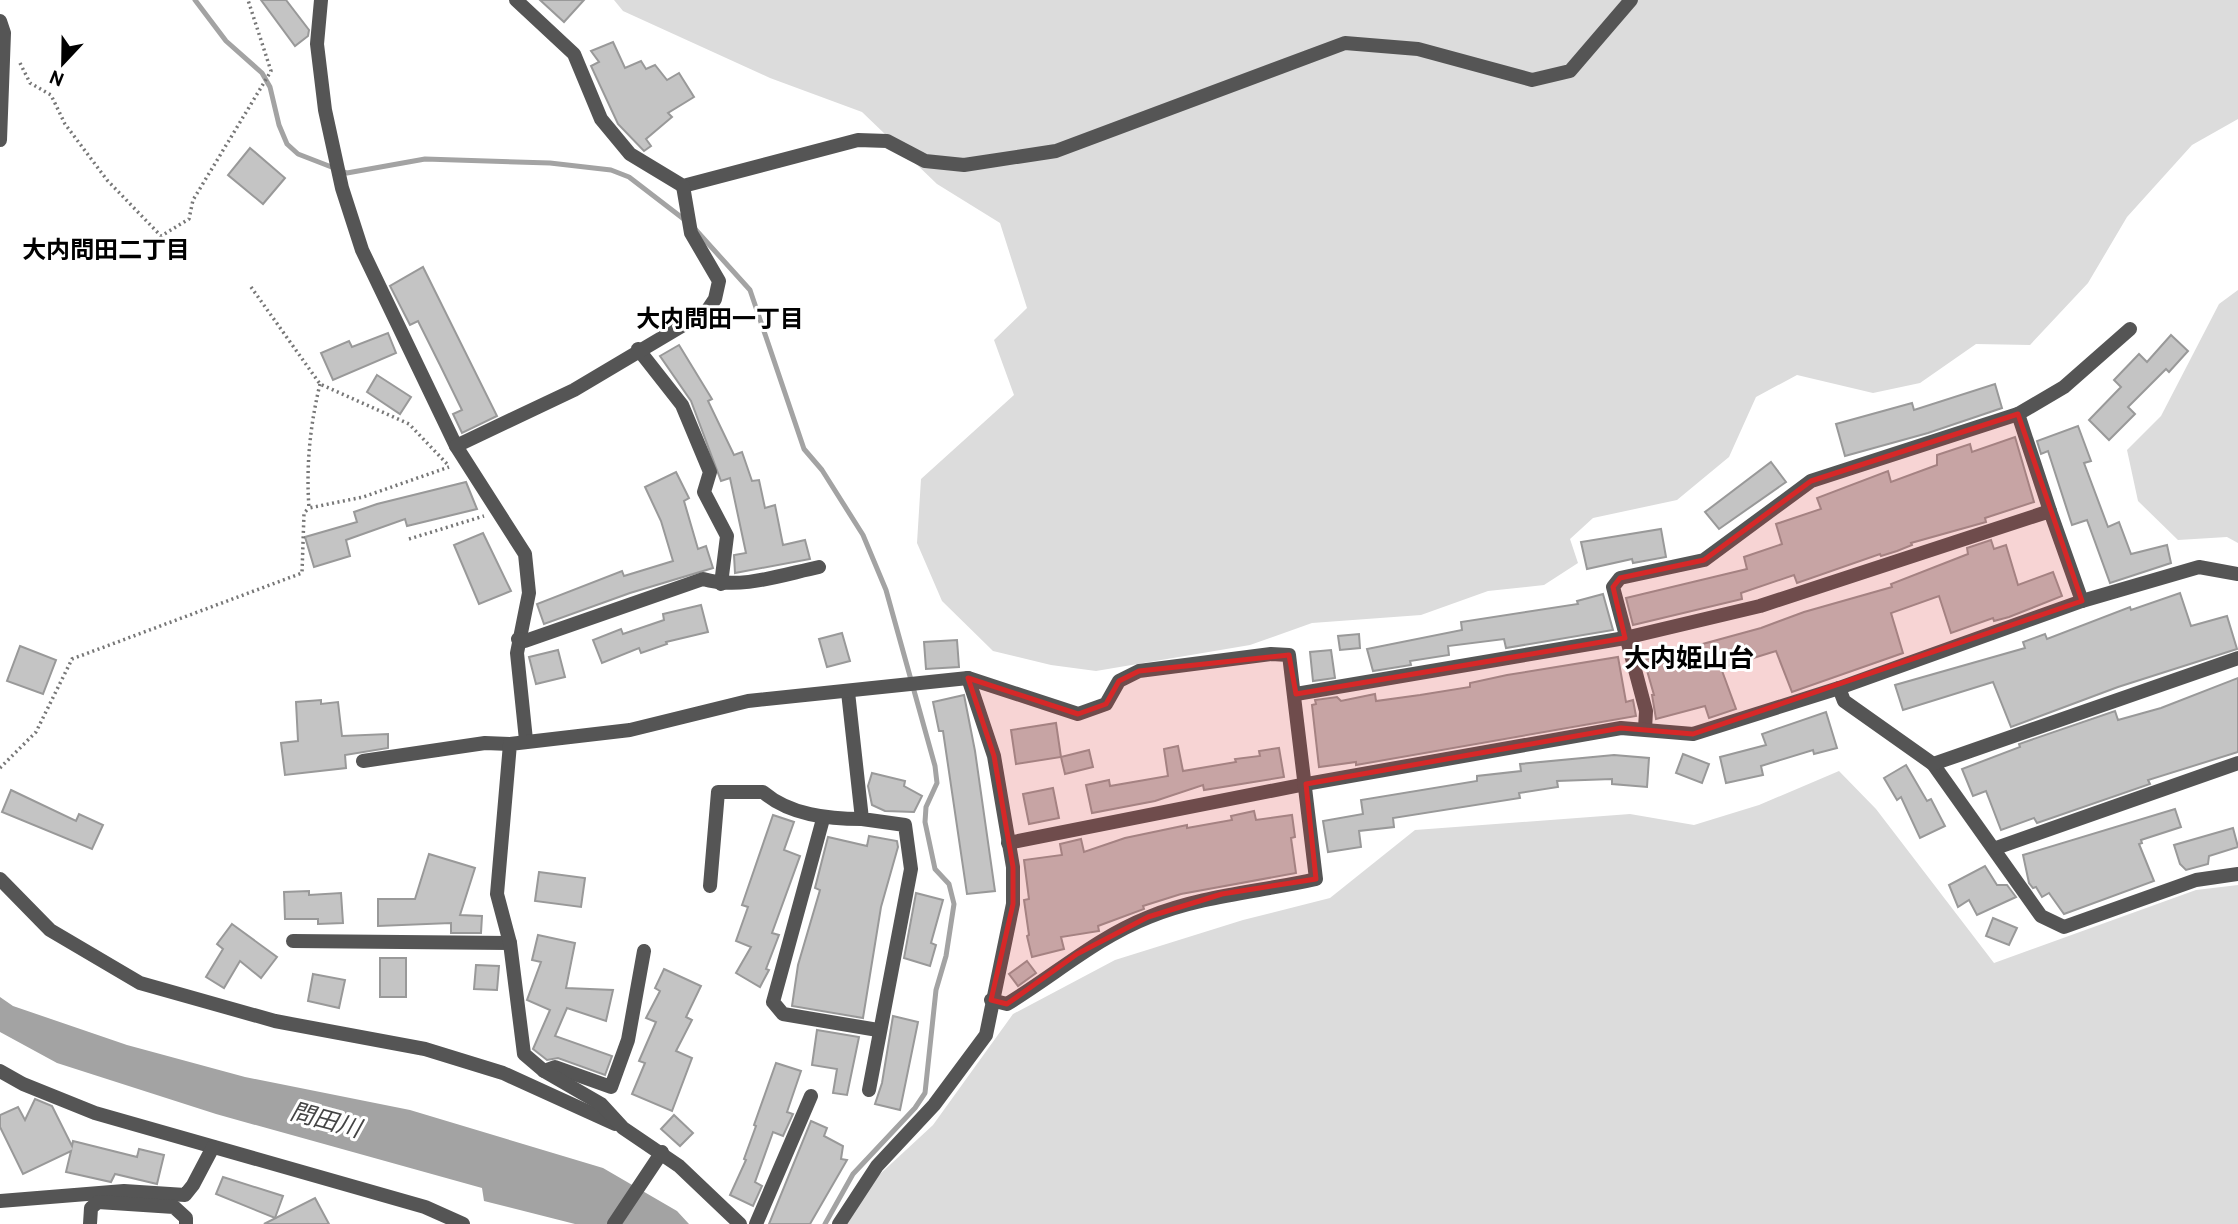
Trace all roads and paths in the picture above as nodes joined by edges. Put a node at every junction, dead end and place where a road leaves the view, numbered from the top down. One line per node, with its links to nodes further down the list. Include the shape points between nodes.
1 (248, 0): 5 (path, via 271,71 193,200 190,219 161,236 107,180 65,124 51,95 30,83)
2 (321, 0): 13 (street, via 317,44 338,172 362,250)
3 (516, 0): 7 (street, via 574,54 601,119 630,154)
4 (1632, 0): 7 (street, via 1570,71 1532,80 1418,49 1345,43 1056,151 964,165 925,161 887,142 858,140)
5 (2, 27): 6 (street)
6 (0, 139)
7 (683, 186): 10 (street, via 691,233 719,281 715,299 706,311)
8 (251, 287): 11 (path)
9 (2130, 329): 12 (street, via 2064,387)
10 (638, 349): 13 (street, via 574,390); 21 (street, via 682,405 710,472 704,492 727,536)
11 (320, 384): 14 (path, via 409,424); 15 (path, via 310,426)
12 (2018, 414): 16 (street); 24 (street, via 1811,481 1704,560 1620,578 1614,587)
13 (456, 446): 14 (path); 17 (street)
14 (449, 467): 15 (path, via 363,497)
15 (309, 508): 36 (path, via 304,513 302,573 72,659 36,732)
16 (2050, 510): 22 (street); 24 (street, via 1760,606)
17 (499, 511): 18 (path); 23 (street, via 525,554 529,593)
18 (410, 539)
19 (819, 567): 21 (street)
20 (2238, 574): 22 (street, via 2199,567)
21 (721, 584): 23 (street, via 703,579 525,641)
22 (2082, 601): 27 (street)
23 (518, 639): 31 (street)
24 (1625, 639): 29 (street); 30 (street, via 1646,711)
25 (2238, 658): 35 (street)
26 (968, 678): 28 (street); 29 (street, via 1078,714 1106,704 1119,681 1139,671 1271,654 1289,655); 40 (street, via 994,756)
27 (1839, 688): 30 (street, via 1693,734); 35 (street, via 1844,701)
28 (848, 692): 31 (street, via 748,701 630,730); 39 (street)
29 (1296, 694): 37 (street)
30 (1645, 729): 37 (street, via 1621,728)
31 (526, 740): 32 (street)
32 (510, 744): 33 (street, via 485,743); 46 (street, via 498,894)
33 (363, 761)
34 (2238, 763): 41 (street)
35 (1933, 764): 41 (street)
36 (0, 768)
37 (1306, 784): 40 (street); 48 (street, via 1316,879 1222,894 1148,917 1077,954 1007,1004)
38 (823, 819): 39 (street); 44 (street, via 774,801 763,792 718,793); 49 (street, via 773,1002 783,1014)
39 (862, 819): 49 (street, via 905,825 911,869)
40 (1008, 843): 48 (street, via 1013,904)
41 (1996, 848): 42 (street, via 2041,916 2064,926 2196,880)
42 (2238, 874)
43 (0, 880): 54 (street, via 50,930 140,984 275,1021 425,1049 503,1073)
44 (710, 886)
45 (293, 941): 46 (street)
46 (510, 943): 51 (street, via 524,1054)
47 (644, 951): 51 (street, via 628,1041 611,1087 555,1067)
48 (991, 1000): 64 (street, via 986,1035 934,1105 877,1166)
49 (878, 1030): 52 (street)
50 (0, 1071): 55 (street, via 95,1113)
51 (544, 1071): 54 (street, via 601,1104)
52 (869, 1090)
53 (811, 1096): 63 (street)
54 (623, 1128): 56 (street)
55 (213, 1147): 57 (street, via 185,1195 124,1191); 60 (street, via 425,1207)
56 (658, 1157): 61 (street); 62 (street)
57 (0, 1201)
58 (90, 1224): 59 (street, via 91,1208 98,1202 174,1207)
59 (186, 1224)
60 (463, 1224)
61 (614, 1224)
62 (740, 1224)
63 (756, 1224)
64 (839, 1224)

